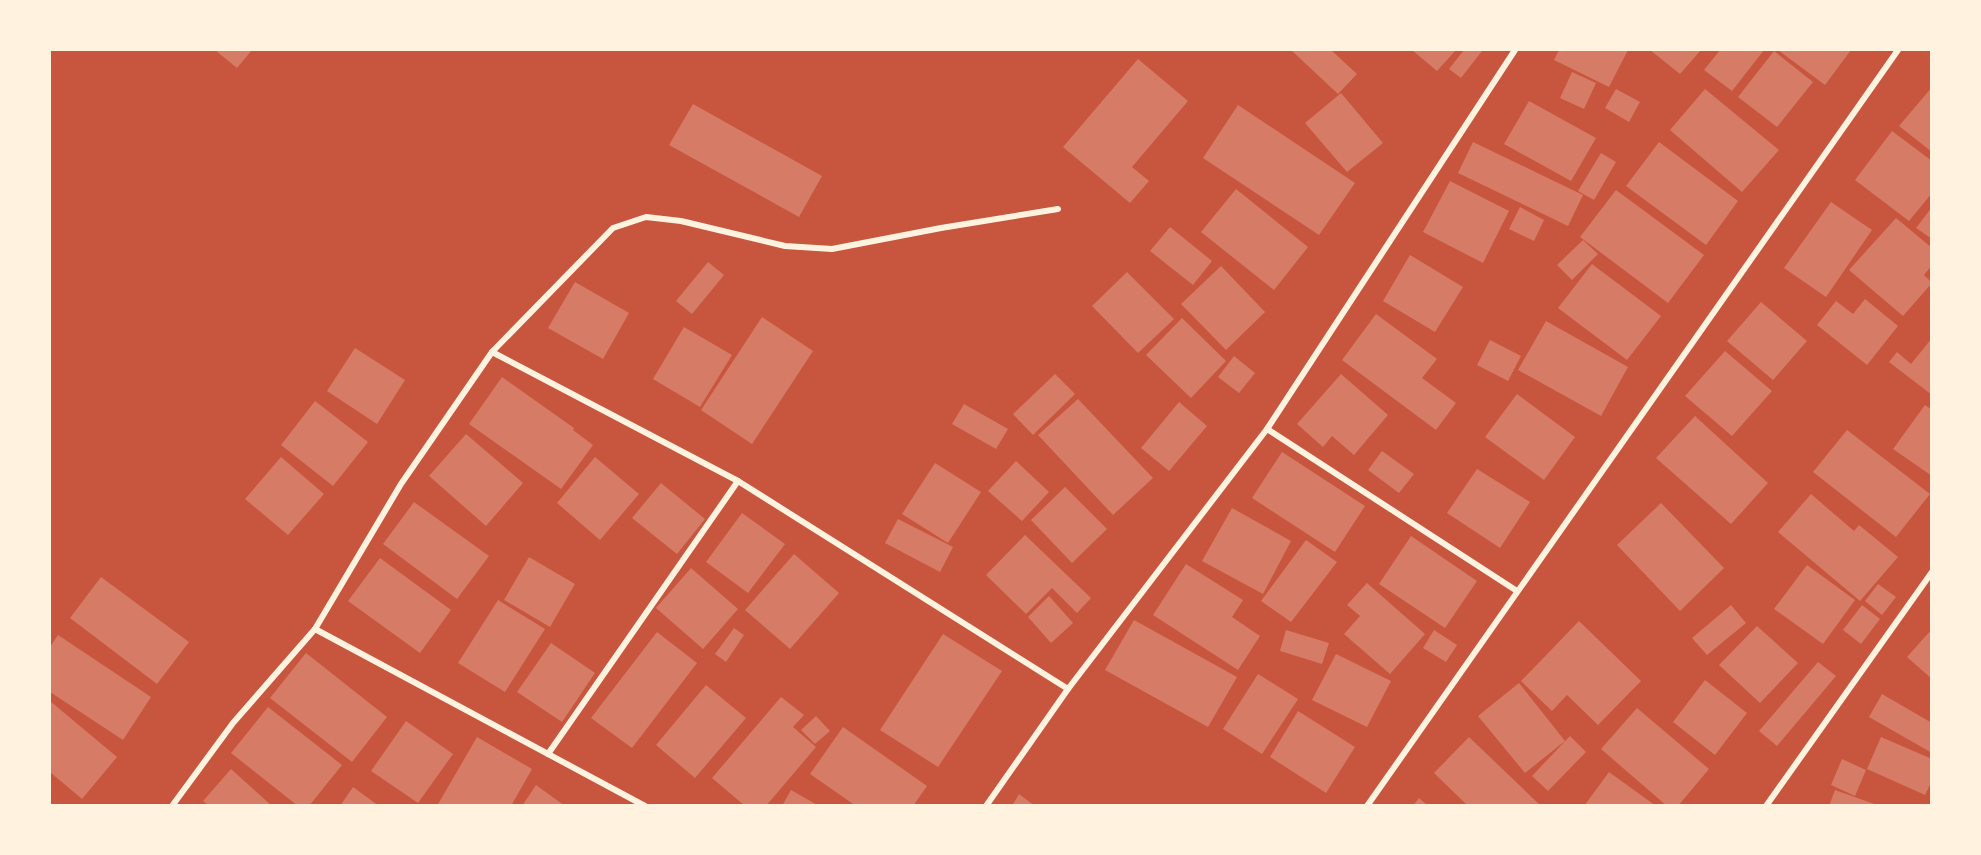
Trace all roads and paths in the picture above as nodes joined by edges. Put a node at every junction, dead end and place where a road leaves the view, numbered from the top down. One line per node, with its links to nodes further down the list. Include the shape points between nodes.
1 (1515, 50): 5 (street)
2 (1898, 50): 8 (street)
3 (1058, 209): 4 (street, via 832,249 785,246 681,221 646,217 613,228)
4 (492, 352): 6 (street); 9 (street, via 401,484)
5 (1268, 429): 8 (street); 10 (street)
6 (738, 481): 10 (street); 11 (street)
7 (1932, 572): 16 (street)
8 (1517, 591): 15 (street)
9 (315, 629): 11 (street); 12 (street, via 233,723)
10 (1068, 689): 14 (street)
11 (548, 754): 13 (street)
12 (172, 806)
13 (645, 806)
14 (986, 806)
15 (1367, 806)
16 (1766, 806)

